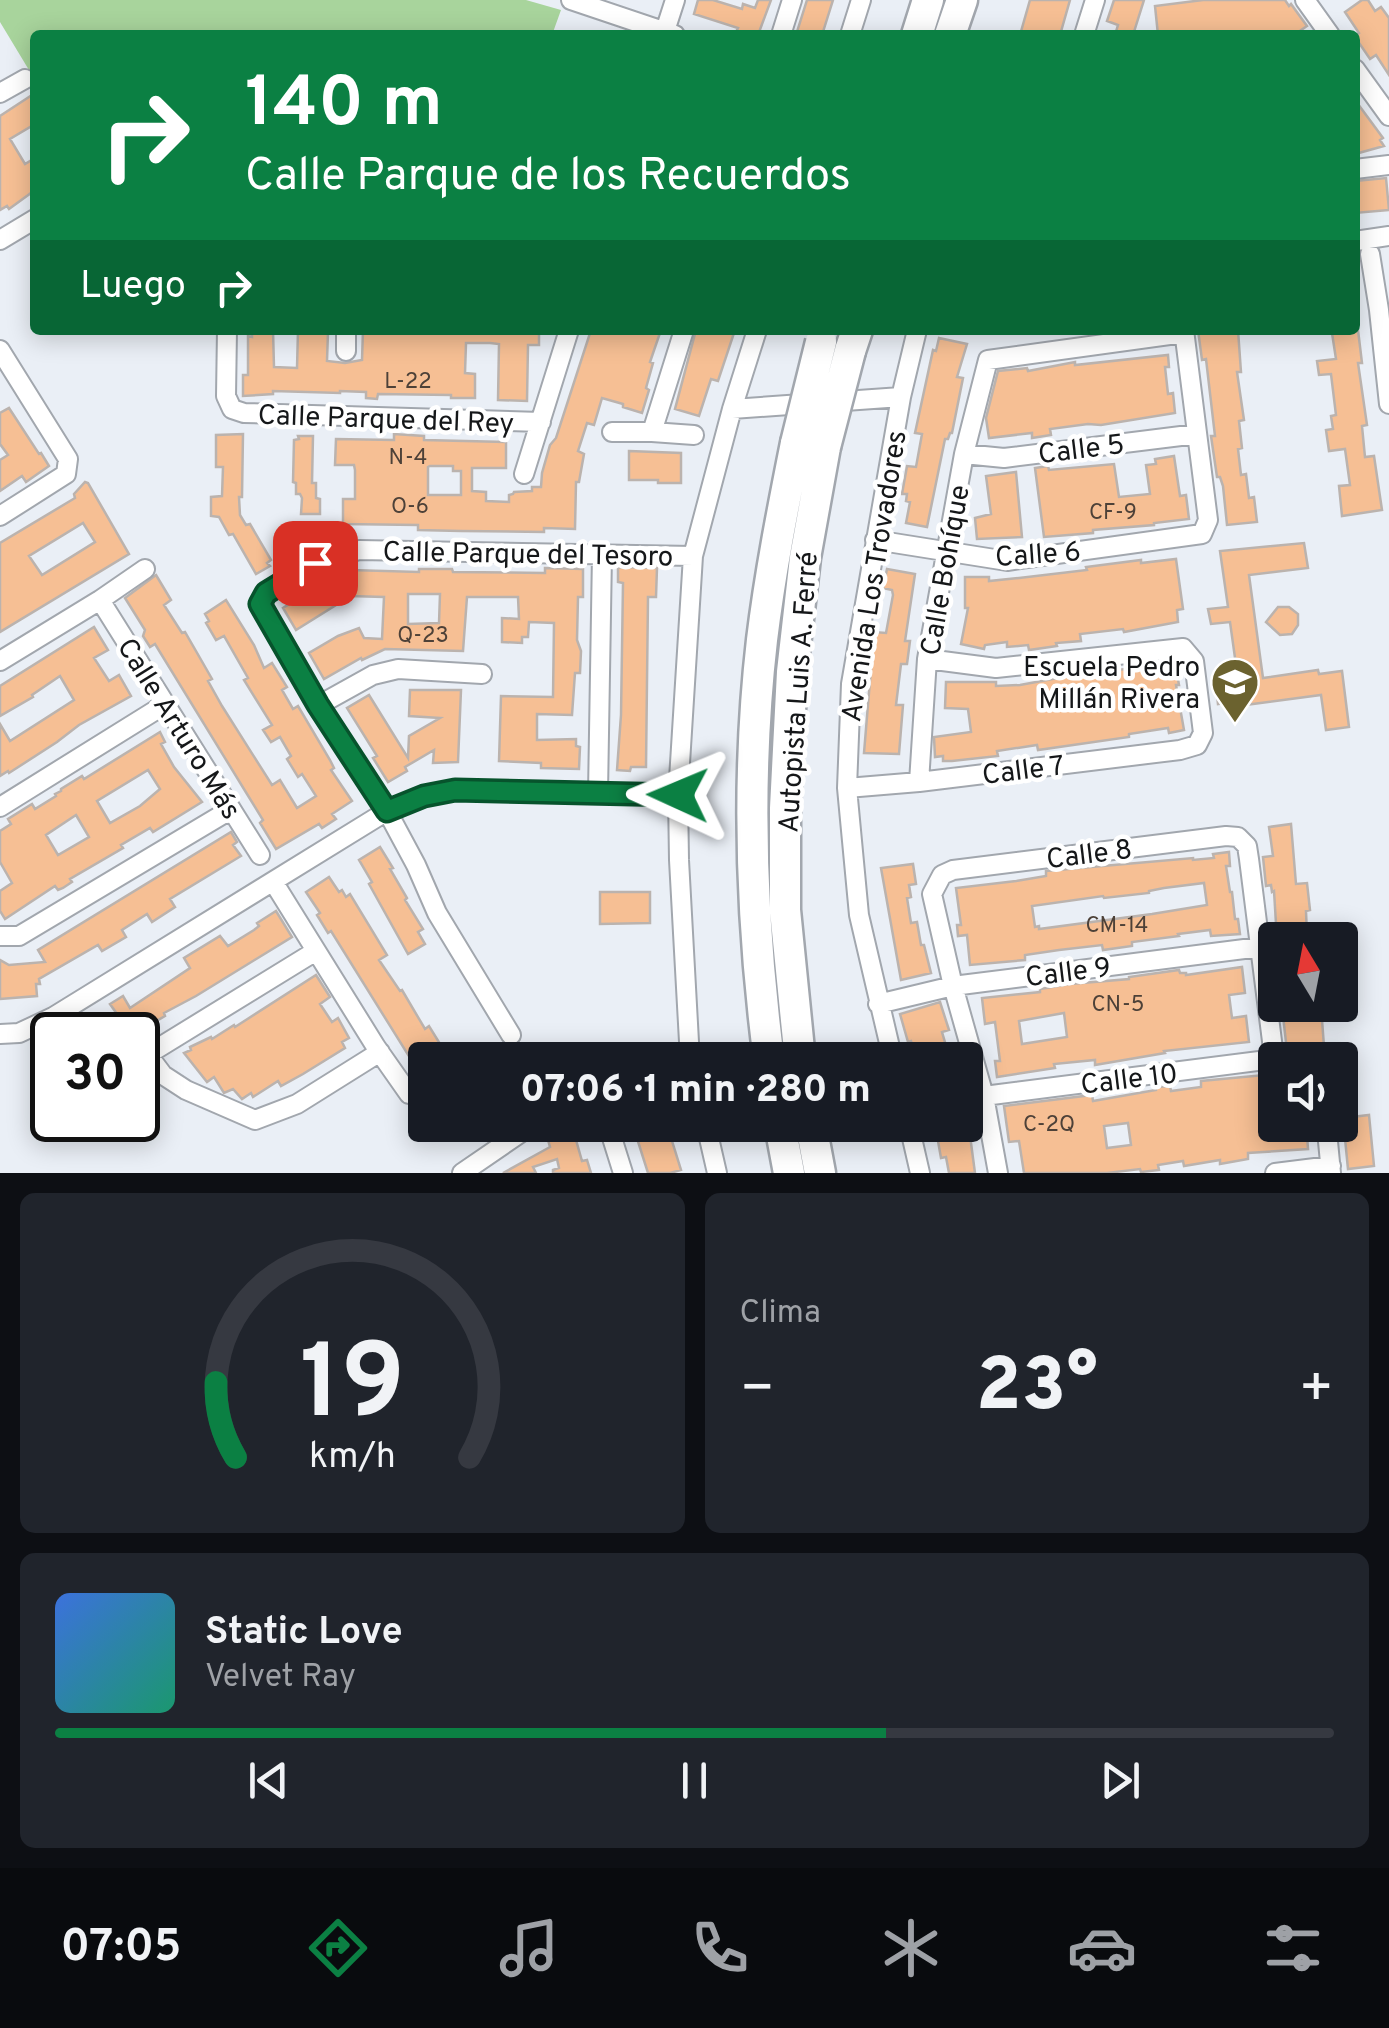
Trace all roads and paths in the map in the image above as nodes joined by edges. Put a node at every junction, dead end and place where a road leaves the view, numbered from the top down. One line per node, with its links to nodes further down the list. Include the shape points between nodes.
1 (571, 0): 9 (street)
2 (674, 0): 10 (street)
3 (792, 0): 11 (street)
4 (861, 0): 12 (street)
5 (928, 0): 13 (highway)
6 (962, 0): 14 (highway)
7 (1095, 0): 15 (street)
8 (1305, 0): 16 (street)
9 (661, 30)
10 (670, 30)
11 (782, 30)
12 (852, 30)
13 (919, 30)
14 (952, 30)
15 (1086, 30)
16 (1326, 30)
17 (1360, 76): 20 (street)
18 (25, 79): 19 (street)
19 (0, 93)
20 (1389, 116)
21 (1389, 164): 22 (street)
22 (1360, 168)
23 (30, 223): 26 (street)
24 (1389, 236): 25 (street)
25 (1360, 239)
26 (0, 240)
27 (1370, 254): 28 (street)
28 (1384, 310): 41 (street)
29 (227, 335): 43 (street, Calle Parque del Rey, via 226,396 232,409 244,413)
30 (346, 335): 39 (street)
31 (567, 335): 43 (street)
32 (682, 335): 45 (street)
33 (755, 335): 42 (street)
34 (916, 335): 40 (street, Avenida Los Trovadores)
35 (1163, 335): 49 (street, Calle Bohíque, via 988,360)
36 (1184, 335): 46 (street)
37 (838, 338): 48 (highway, Autopista Luis A. Ferré, bridge)
38 (0, 350): 51 (street, via 68,459 66,474)
39 (346, 351)
40 (902, 398): 42 (street); 52 (street, Avenida Los Trovadores)
41 (1389, 404)
42 (732, 409): 55 (street)
43 (540, 422): 50 (street)
44 (612, 432): 45 (street)
45 (652, 432): 47 (street)
46 (1197, 434): 49 (street, Calle 5, via 1004,458); 53 (street, Calle 6, via 1208,520 1202,534 1007,561)
47 (694, 436)
48 (810, 445): 81 (highway, Autopista Luis A. Ferré, via 778,533 762,640 754,914); 82 (highway, Autopista Luis A. Ferré, via 785,808 785,910)
49 (964, 454): 53 (street, Calle Bohíque)
50 (524, 474)
51 (0, 516)
52 (875, 540): 53 (street, Calle 6); 64 (street, Avenida Los Trovadores, via 851,684)
53 (946, 553): 58 (street, Calle Bohíque)
54 (602, 554): 55 (street, Calle Parque del Tesoro); 62 (street, Calle Parque del Tesoro, via 359,550 315,563 266,593 260,604); 65 (street)
55 (693, 556): 66 (street)
56 (145, 569): 57 (street)
57 (100, 600): 59 (street); 61 (street, Calle Arturo Más)
58 (927, 659): 63 (street, Calle Bohíque); 63 (street, Calle 7, via 996,668 1183,648 1194,662 1203,733 1197,744 1180,750)
59 (0, 662)
60 (482, 674): 62 (street, via 398,669 373,674)
61 (164, 705): 67 (street); 68 (street, Calle Arturo Más)
62 (318, 705): 69 (street)
63 (919, 782): 64 (street, Calle 7)
64 (847, 788): 77 (street, Avenida Los Trovadores, via 859,915)
65 (598, 793): 66 (street); 69 (street, via 455,790)
66 (678, 795): 80 (street)
67 (0, 807)
68 (230, 810): 70 (street, Calle Arturo Más); 73 (street, via 20,936)
69 (387, 811): 71 (street); 79 (street, via 437,914)
70 (260, 855)
71 (274, 882): 75 (street); 78 (street, via 53,1017)
72 (1258, 931): 76 (street, Calle 8, via 1249,859 1238,837 952,870 932,894)
73 (0, 936)
74 (1258, 947): 76 (street, Calle 9)
75 (316, 951): 84 (street); 85 (street)
76 (953, 986): 77 (street, Calle 9); 89 (street)
77 (878, 1004): 83 (street, Avenida Los Trovadores)
78 (0, 1034)
79 (511, 1035)
80 (688, 1042)
81 (766, 1042)
82 (798, 1042)
83 (888, 1042)
84 (160, 1047)
85 (380, 1052): 87 (street, via 297,1104 255,1120); 88 (street)
86 (1258, 1064): 89 (street, Calle 10)
87 (160, 1072)
88 (408, 1093)
89 (984, 1096): 104 (street)
90 (507, 1142): 98 (street)
91 (613, 1142): 99 (street)
92 (710, 1142): 100 (street)
93 (783, 1142): 101 (highway)
94 (815, 1142): 102 (highway)
95 (913, 1142): 103 (street)
96 (1327, 1142): 97 (street)
97 (1331, 1170): 105 (street)
98 (462, 1173)
99 (623, 1173)
100 (717, 1173)
101 (789, 1173)
102 (820, 1173)
103 (920, 1173)
104 (998, 1173)
105 (1276, 1173)

